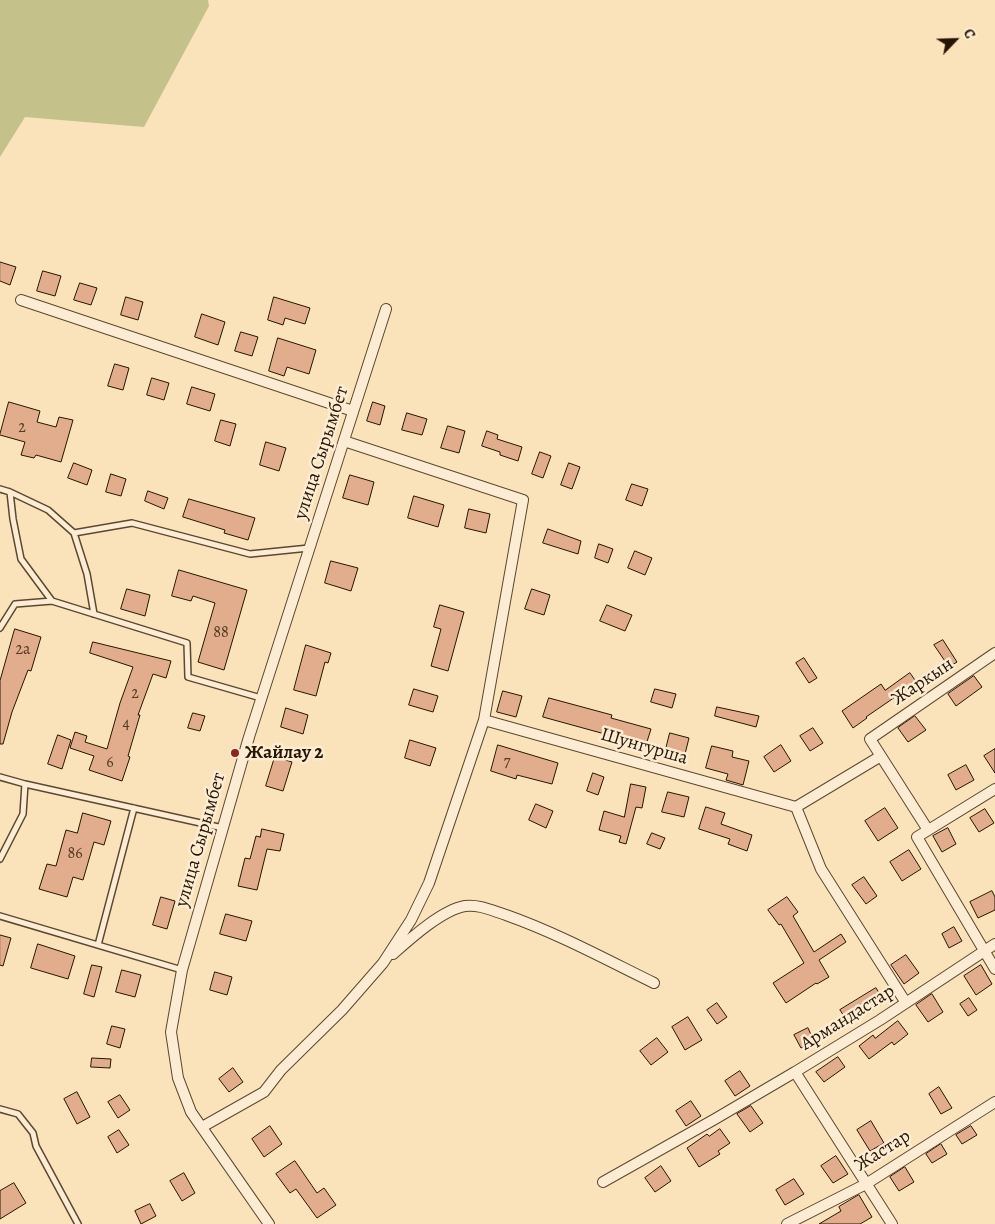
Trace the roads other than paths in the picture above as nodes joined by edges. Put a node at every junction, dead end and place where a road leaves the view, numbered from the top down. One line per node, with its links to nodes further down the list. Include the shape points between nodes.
1 (21, 300): 3 (street)
2 (386, 309): 3 (street, улица Сырымбет)
3 (354, 411): 4 (street, улица Сырымбет)
4 (344, 441): 8 (street, улица Сырымбет); 14 (street, via 523,500)
5 (0, 489): 6 (lane)
6 (10, 492): 7 (lane, via 48,510); 9 (lane, via 21,560)
7 (74, 533): 8 (lane, via 132,523 250,554); 10 (lane, via 87,574)
8 (310, 548): 13 (street, улица Сырымбет)
9 (52, 601): 10 (lane); 11 (lane, via 15,604)
10 (94, 614): 13 (lane, via 187,643 188,677)
11 (0, 628)
12 (995, 653): 15 (street, Жаркын, via 870,739)
13 (262, 698): 21 (street, улица Сырымбет)
14 (484, 720): 19 (street, Шунгурша); 28 (street, via 429,883 411,920)
15 (881, 756): 19 (street); 22 (street)
16 (0, 777): 17 (lane)
17 (25, 784): 20 (lane); 23 (lane, via 23,814)
18 (995, 789): 22 (street)
19 (796, 807): 32 (street, via 821,869)
20 (134, 808): 21 (lane); 26 (lane)
21 (223, 828): 30 (street, улица Сырымбет)
22 (928, 830): 27 (street, via 916,836)
23 (0, 860)
24 (0, 916): 26 (lane)
25 (995, 944): 27 (street, Армандастар)
26 (98, 945): 30 (lane)
27 (984, 952): 29 (street); 32 (street, Армандастар)
28 (383, 963): 31 (street, via 424,927 441,917 464,906 480,906 540,927); 36 (street, via 264,1092)
29 (995, 969)
30 (182, 970): 36 (street, улица Сырымбет, via 171,1032 178,1078 191,1112)
31 (654, 983)
32 (906, 1003): 33 (street, Армандастар)
33 (794, 1072): 37 (street); 38 (street, Армандастар)
34 (995, 1102): 38 (street, Жастар)
35 (0, 1109): 39 (lane, via 18,1114 33,1133 36,1146)
36 (202, 1127): 40 (street, улица Сырымбет)
37 (603, 1182)
38 (866, 1184): 41 (street, Жастар); 42 (street, Армандастар)
39 (78, 1224)
40 (269, 1224)
41 (787, 1224)
42 (892, 1224)

